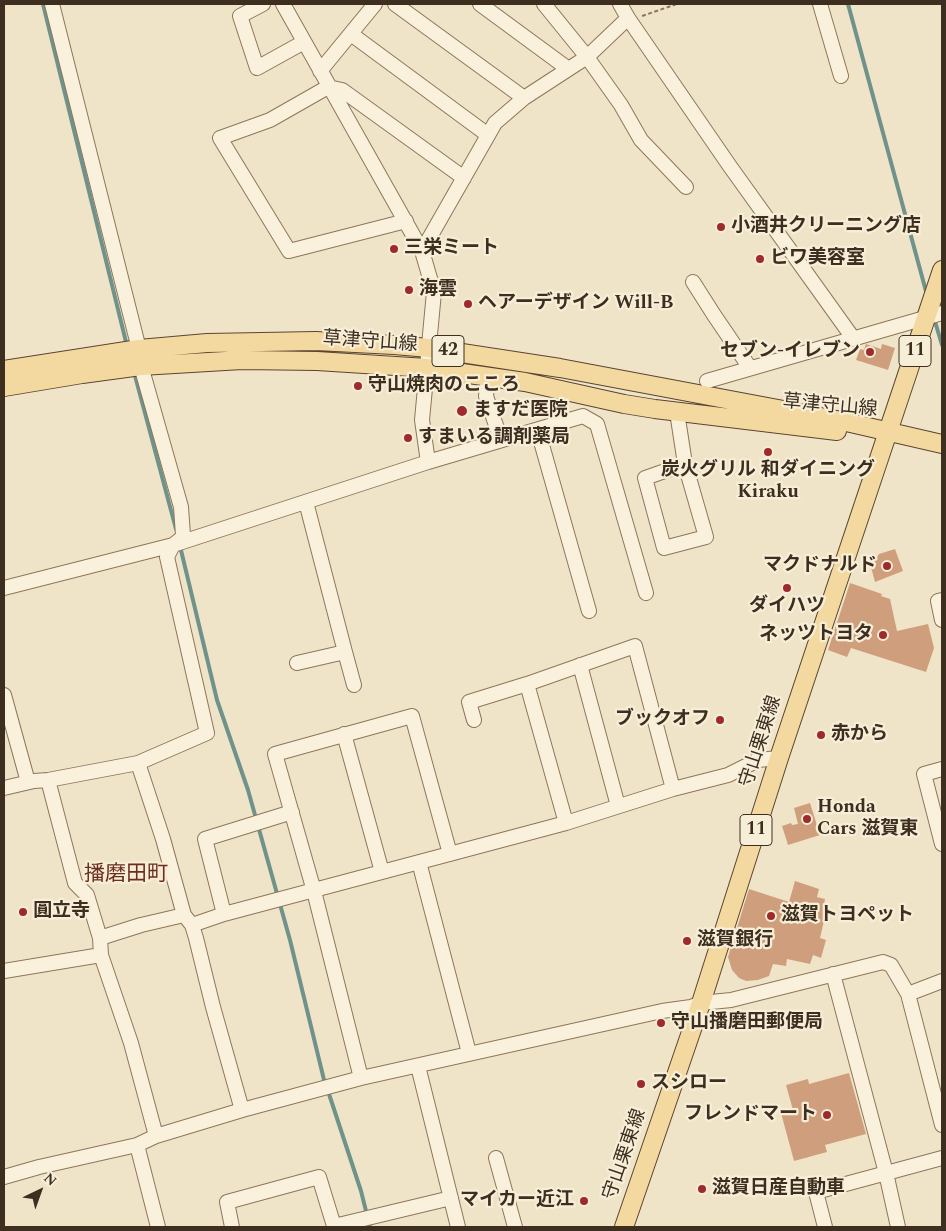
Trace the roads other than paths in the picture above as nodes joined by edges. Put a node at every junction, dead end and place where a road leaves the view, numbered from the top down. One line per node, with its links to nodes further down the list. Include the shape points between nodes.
1 (52, 4): 28 (street)
2 (263, 4): 11 (street, via 240,16 257,68)
3 (283, 4): 11 (street)
4 (375, 4): 10 (street)
5 (395, 4): 17 (street)
6 (480, 4): 13 (street)
7 (544, 4): 12 (street)
8 (820, 4): 15 (street)
9 (627, 11): 12 (street); 26 (street, via 729,165)
10 (351, 34): 14 (street); 18 (street)
11 (304, 42): 14 (street)
12 (586, 57): 13 (street); 20 (street, via 622,105 641,140)
13 (567, 68): 17 (street)
14 (320, 71): 16 (street)
15 (841, 76)
16 (328, 87): 19 (street, via 342,90); 21 (street); 21 (street, via 270,120 220,138 289,251)
17 (524, 98): 18 (street, via 495,123)
18 (488, 135): 19 (street)
19 (464, 178): 22 (street)
20 (686, 187)
21 (406, 221): 22 (street)
22 (422, 251): 27 (street, via 434,292)
23 (942, 270): 25 (main road, 守山栗東線 / 11)
24 (693, 282): 30 (street)
25 (934, 315): 26 (street); 37 (main road, 守山栗東線 / 11)
26 (853, 338): 30 (street)
27 (429, 348): 28 (main road, 草津守山線 / 42, via 316,341 242,341); 29 (street); 37 (main road, 草津守山線 / 42, via 560,368)
28 (140, 358): 29 (main road, 草津守山線 / 42, via 317,361); 31 (main road, 草津守山線 / 42); 34 (main road, 草津守山線 / 42, via 82,374); 43 (street, via 181,508 183,535)
29 (427, 368): 32 (main road, 草津守山線 / 42); 40 (street, via 422,420)
30 (750, 368): 33 (street)
31 (4, 370)
32 (488, 377): 35 (main road, 草津守山線 / 42); 38 (street, via 486,396)
33 (707, 381)
34 (4, 387)
35 (677, 412): 37 (main road, 草津守山線 / 42, via 839,431); 41 (street)
36 (538, 431): 38 (street); 45 (street, via 583,416 597,424); 47 (street)
37 (887, 432): 39 (main road); 57 (main road, 守山栗東線 / 11)
38 (501, 440): 40 (street)
39 (942, 444)
40 (428, 462): 42 (street)
41 (685, 464): 41 (street, via 706,538 664,548 645,478)
42 (306, 502): 43 (street); 49 (street)
43 (173, 545): 44 (street); 58 (street, via 167,557 207,733)
44 (4, 588)
45 (646, 593)
46 (942, 600): 48 (street, via 938,601)
47 (589, 611)
48 (942, 620)
49 (344, 652): 50 (street); 53 (street)
50 (297, 663)
51 (580, 665): 52 (street); 63 (street, via 635,646); 64 (street)
52 (527, 684): 55 (street, via 469,702); 66 (street)
53 (354, 685)
54 (4, 694): 61 (street)
55 (474, 720)
56 (344, 734): 65 (street, via 275,754); 68 (street, via 412,716); 70 (street)
57 (778, 758): 63 (street, via 758,760 728,775); 80 (main road, 守山栗東線 / 11)
58 (138, 763): 60 (street); 73 (street)
59 (942, 769): 67 (street, via 924,774)
60 (48, 780): 61 (street); 74 (street, via 75,883 87,895)
61 (28, 782): 62 (street)
62 (4, 788)
63 (673, 789): 64 (street)
64 (618, 806): 66 (street)
65 (292, 812): 71 (street); 72 (street, via 205,839)
66 (566, 823): 68 (street)
67 (942, 844)
68 (450, 854): 69 (street)
69 (419, 862): 70 (street); 81 (street)
70 (382, 872): 71 (street)
71 (314, 891): 72 (street); 83 (street)
72 (224, 914): 73 (street)
73 (188, 920): 74 (street, via 141,925); 84 (street, via 196,938)
74 (100, 938): 75 (street)
75 (101, 955): 76 (street); 86 (street, via 131,1043)
76 (4, 971)
77 (833, 974): 79 (street, via 882,962 891,965); 80 (street, via 731,1000); 90 (street)
78 (942, 981): 79 (street)
79 (908, 994): 85 (street)
80 (701, 1003): 81 (street); 98 (main road, 守山栗東線 / 11)
81 (469, 1053): 82 (street)
82 (418, 1066): 83 (street); 92 (street)
83 (361, 1078): 84 (street)
84 (242, 1110): 86 (street)
85 (942, 1126)
86 (156, 1136): 87 (street)
87 (137, 1145): 91 (street); 93 (street)
88 (496, 1158): 97 (street)
89 (942, 1158): 90 (street)
90 (886, 1173): 99 (street, via 816,1192); 100 (street)
91 (4, 1177)
92 (451, 1198): 95 (street); 96 (street)
93 (158, 1227)
94 (232, 1227): 95 (street, via 227,1202 319,1178)
95 (332, 1227)
96 (458, 1227)
97 (515, 1227)
98 (624, 1227)
99 (825, 1227)
100 (898, 1227)

